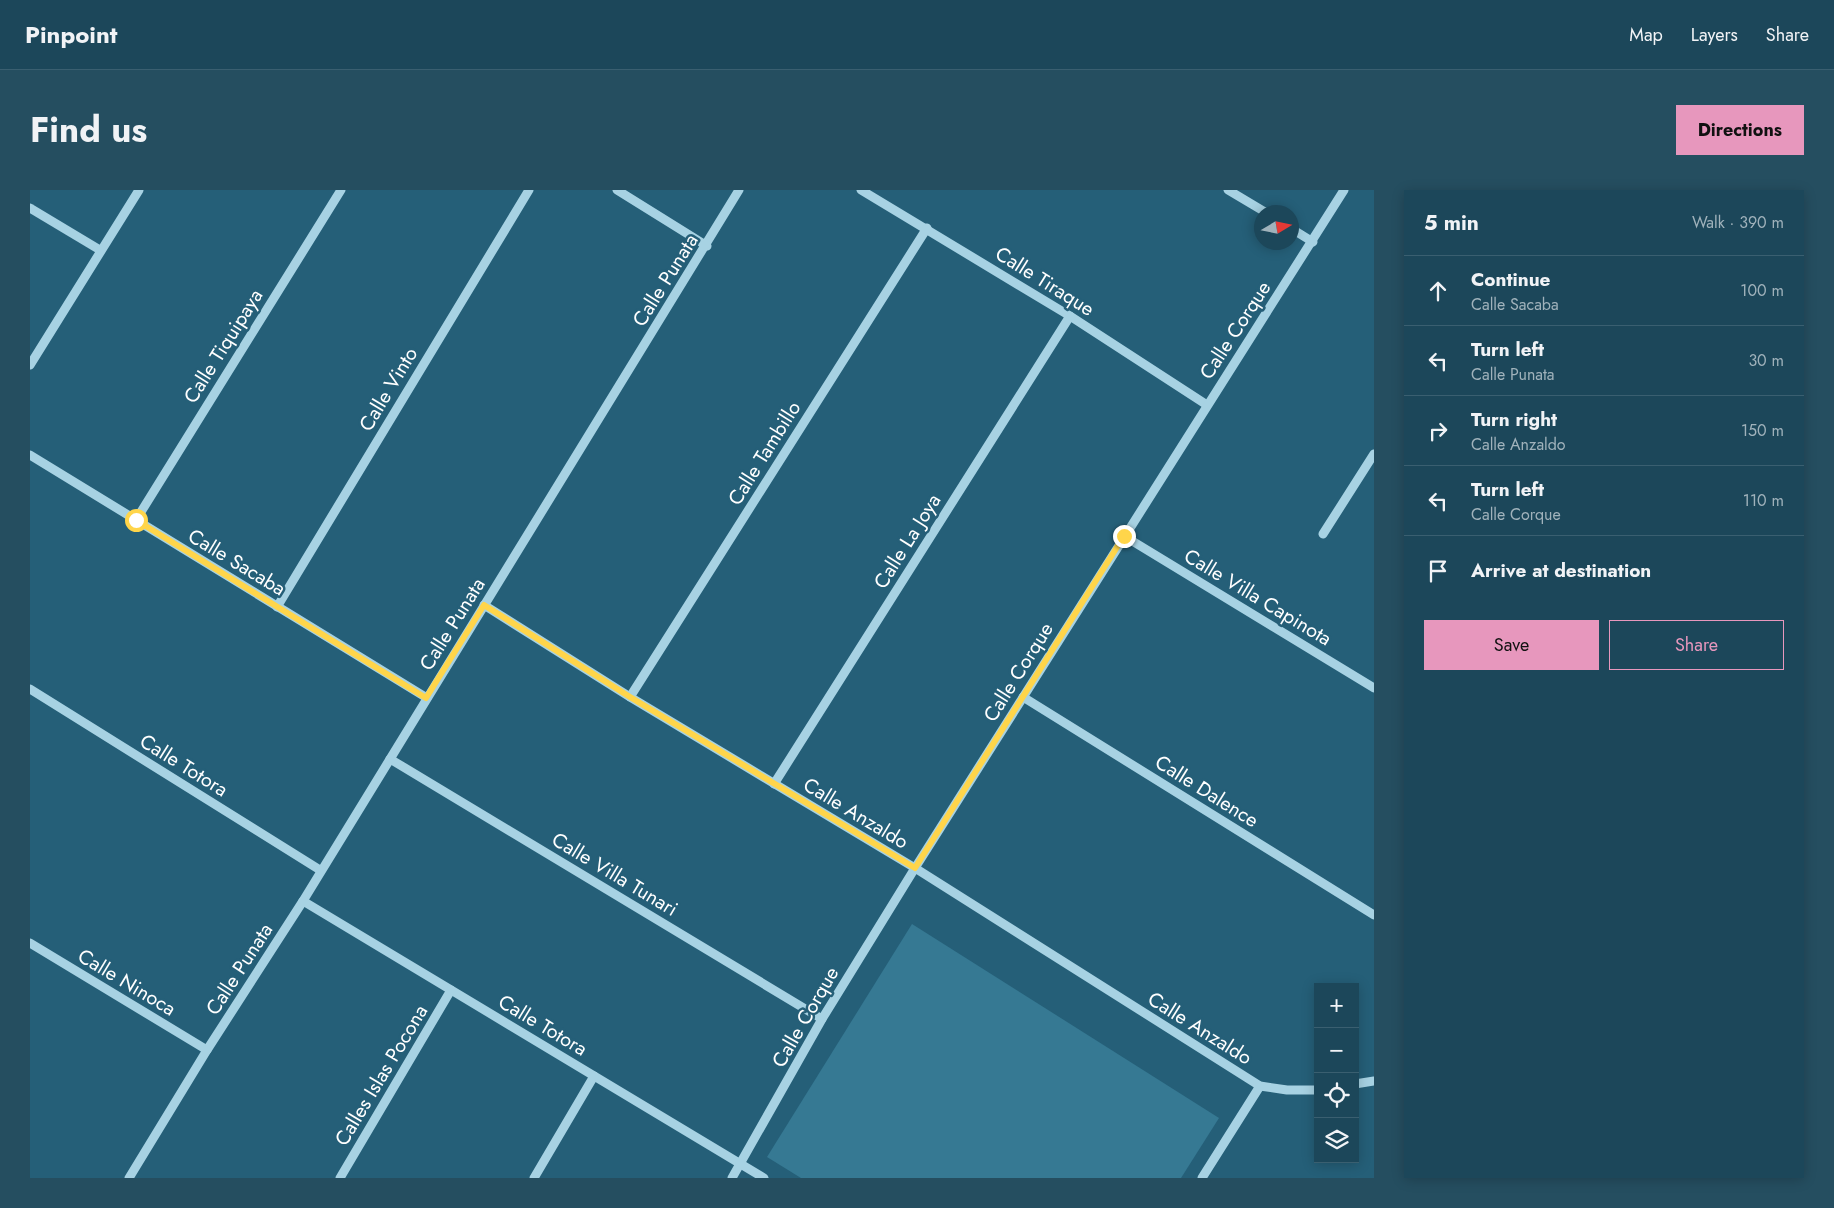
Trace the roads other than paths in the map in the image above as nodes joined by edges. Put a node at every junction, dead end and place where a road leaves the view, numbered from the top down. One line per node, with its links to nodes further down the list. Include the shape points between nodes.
1 (139, 190): 15 (street)
2 (341, 190): 21 (street, Calle Tiquipaya)
3 (529, 190): 25 (street, Calle Vinto)
4 (617, 190): 14 (street)
5 (739, 190): 14 (street, Calle Punata)
6 (861, 190): 11 (street, Calle Tiraque)
7 (1228, 190): 9 (street)
8 (1344, 190): 13 (street, Calle Corque)
9 (1254, 205)
10 (30, 208): 15 (street)
11 (927, 228): 16 (street, Calle Tiraque); 28 (street, Calle Tambillo)
12 (1299, 233): 13 (street)
13 (1313, 242): 18 (street, Calle Corque)
14 (707, 246): 24 (street, Calle Punata)
15 (100, 250): 17 (street)
16 (1070, 316): 18 (street, Calle Tiraque); 32 (street, Calle La Joya)
17 (30, 365)
18 (1207, 405): 23 (street, Calle Corque)
19 (1374, 454): 22 (street)
20 (30, 455): 21 (street, Calle Sacaba)
21 (136, 520): 25 (street, Calle Sacaba)
22 (1323, 534)
23 (1124, 536): 26 (street, Calle Villa Capinota); 29 (street, Calle Corque)
24 (484, 605): 28 (street, Calle Anzaldo); 30 (street, Calle Punata)
25 (277, 606): 30 (street, Calle Sacaba)
26 (1374, 688)
27 (30, 689): 34 (street, Calle Totora)
28 (630, 697): 32 (street, Calle Anzaldo)
29 (1022, 697): 33 (street, Calle Corque); 36 (street, Calle Dalence)
30 (426, 698): 31 (street, Calle Punata)
31 (390, 759): 34 (street, Calle Punata); 39 (street, Calle Villa Tunari)
32 (774, 784): 33 (street, Calle Anzaldo)
33 (915, 868): 39 (street, Calle Corque); 44 (street, Calle Anzaldo)
34 (320, 870): 35 (street, Calle Punata)
35 (303, 901): 38 (street, Calle Totora); 40 (street, Calle Punata)
36 (1374, 915)
37 (30, 943): 40 (street, Calle Ninoca)
38 (451, 990): 41 (street, Calle Totora); 48 (street, Calles Islas Pocona)
39 (822, 1019): 46 (street, Calle Corque)
40 (207, 1050): 47 (street, Calle Punata)
41 (594, 1076): 46 (street, Calle Totora); 49 (street)
42 (1374, 1081): 43 (street)
43 (1359, 1083)
44 (1260, 1086): 45 (street, Calle Anzaldo); 52 (street)
45 (1314, 1090)
46 (741, 1164): 50 (street, Calle Corque); 51 (street, Calle Totora)
47 (129, 1178)
48 (340, 1178)
49 (534, 1178)
50 (732, 1178)
51 (764, 1178)
52 (1202, 1178)

